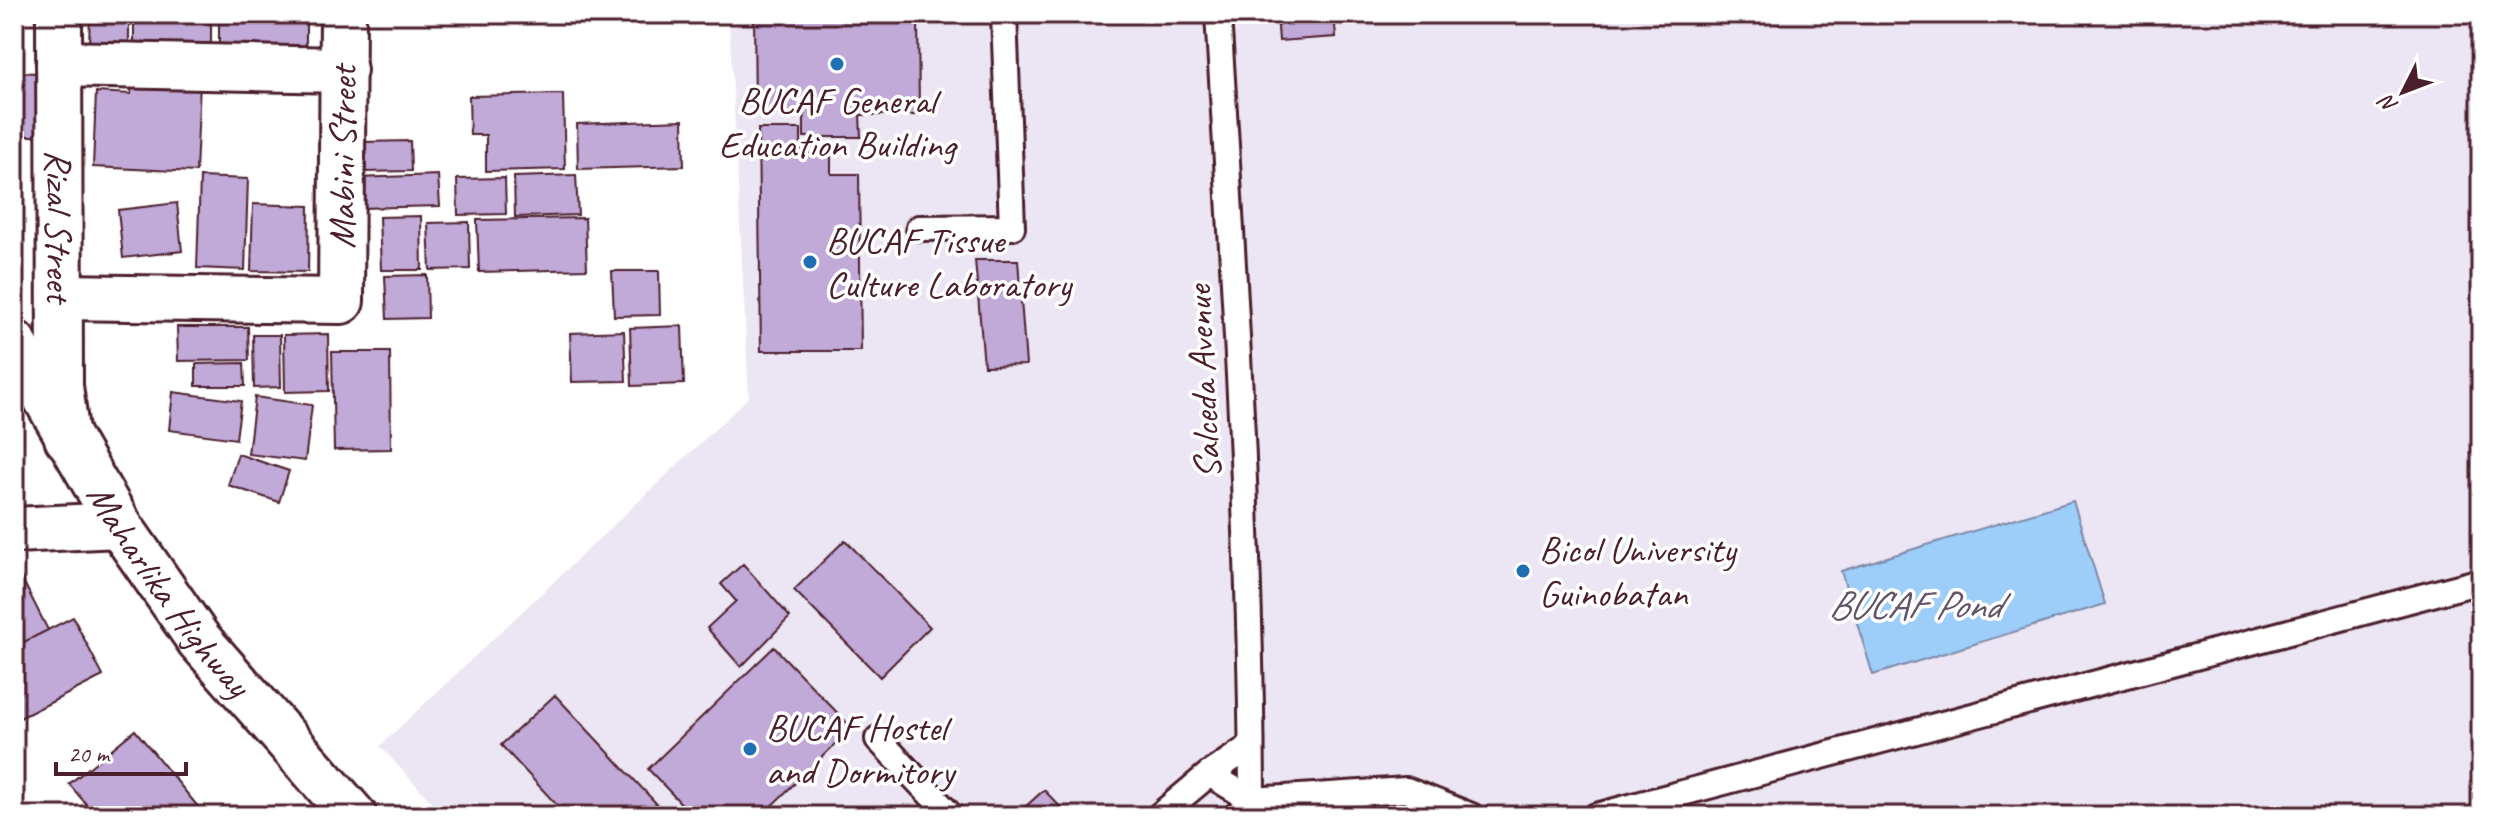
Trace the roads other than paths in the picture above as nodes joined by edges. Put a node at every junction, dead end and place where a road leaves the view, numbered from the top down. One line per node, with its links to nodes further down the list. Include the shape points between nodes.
1 (59, 14): 5 (main road, Rizal Street)
2 (343, 14): 6 (main road, Mabini Street)
3 (1004, 14): 7 (lane, via 1012,227)
4 (1218, 14): 15 (lane, Salceda Avenue, via 1245,481)
5 (59, 64): 6 (main road); 8 (main road, Rizal Street)
6 (344, 70): 8 (main road, Mabini Street, via 341,301)
7 (919, 228)
8 (61, 297): 10 (main road, Rizal Street, via 60,386)
9 (14, 343): 10 (main road, Maharlika Highway)
10 (67, 438): 11 (main road, Maharlika Highway)
11 (119, 525): 12 (main road); 18 (main road, Maharlika Highway, via 199,640)
12 (14, 530)
13 (2481, 581): 22 (lane)
14 (878, 739): 19 (lane)
15 (1251, 746): 16 (lane); 17 (lane, Salceda Avenue)
16 (1209, 774): 17 (lane); 20 (lane)
17 (1244, 808): 21 (lane, via 1406,790)
18 (354, 816)
19 (951, 816)
20 (1159, 816)
21 (1471, 816)
22 (1596, 816)

